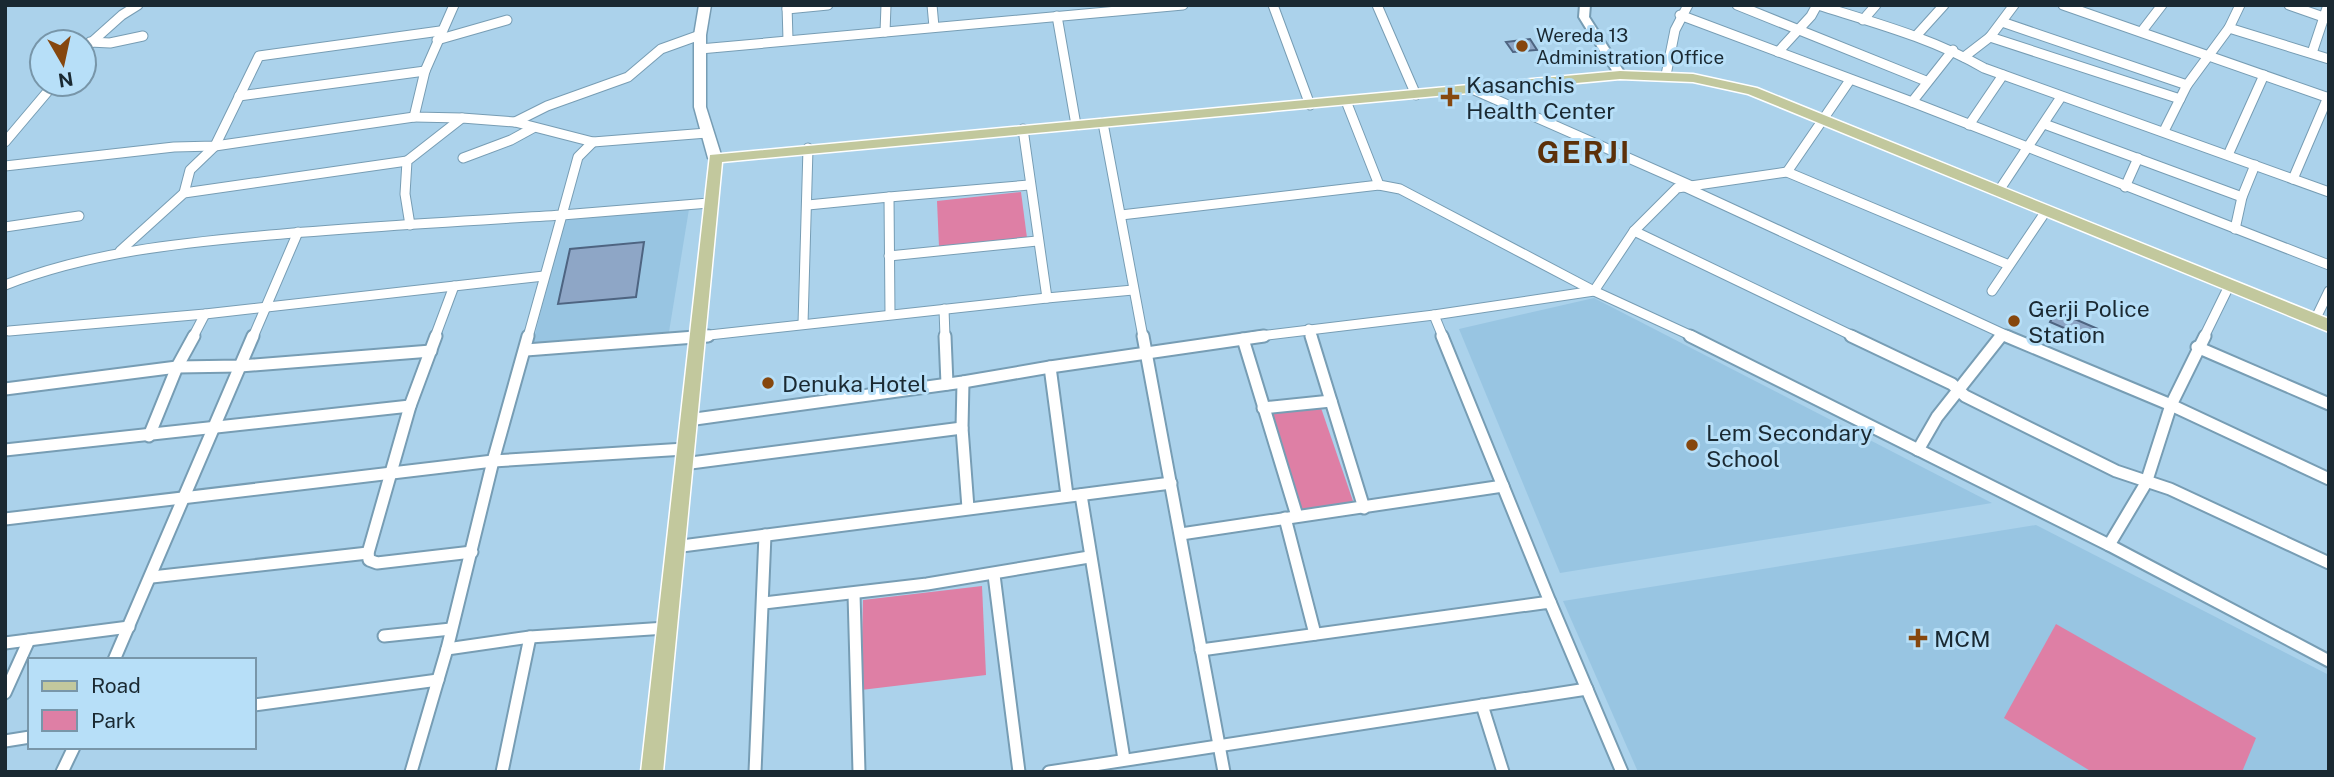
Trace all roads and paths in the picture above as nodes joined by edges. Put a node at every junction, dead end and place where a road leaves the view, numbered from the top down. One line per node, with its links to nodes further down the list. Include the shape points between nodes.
1 (138, 5): 39 (street)
2 (454, 5): 38 (street)
3 (704, 5): 44 (main road)
4 (828, 5): 24 (street)
5 (886, 5): 37 (street)
6 (932, 5): 33 (street)
7 (1030, 5): 29 (street)
8 (1183, 5): 23 (street)
9 (1273, 5): 69 (street)
10 (1377, 5): 61 (street)
11 (1585, 5): 53 (street, via 1584,17)
12 (1688, 5): 26 (street)
13 (1737, 5): 35 (street)
14 (1817, 5): 31 (street); 35 (street)
15 (1876, 5): 31 (street)
16 (1944, 5): 41 (street)
17 (2014, 5): 32 (street)
18 (2063, 5): 36 (street)
19 (2162, 5): 36 (street)
20 (2240, 5): 34 (street)
21 (2289, 5): 28 (street)
22 (2328, 5): 28 (street)
23 (1172, 6): 25 (street)
24 (787, 7): 43 (street)
25 (1083, 10): 27 (street)
26 (1680, 15): 47 (street); 54 (street, via 1671,37)
27 (1057, 16): 29 (street); 75 (street)
28 (2326, 18): 48 (street)
29 (1033, 19): 33 (street)
30 (507, 20): 38 (street)
31 (1863, 20): 41 (street)
32 (2002, 22): 42 (street); 59 (street)
33 (934, 27): 37 (street)
34 (2229, 28): 48 (street); 49 (street)
35 (1800, 29): 47 (street); 58 (street)
36 (2141, 31): 49 (street)
37 (886, 32): 43 (street)
38 (439, 35): 52 (street); 62 (street, via 258,56)
39 (98, 36)
40 (143, 36): 45 (street)
41 (1916, 36): 46 (street)
42 (1990, 37): 50 (street); 66 (street)
43 (788, 40): 44 (street)
44 (700, 42): 73 (street, via 661,49 621,80); 81 (main road, via 700,107)
45 (98, 44)
46 (1953, 50): 50 (street); 58 (street)
47 (1778, 52): 57 (street)
48 (2312, 53): 51 (street)
49 (2210, 55): 56 (street); 59 (street)
50 (1964, 57): 55 (street)
51 (2329, 59)
52 (425, 71): 62 (street); 70 (street)
53 (1620, 75): 54 (main road); 60 (main road)
54 (1666, 75): 72 (main road, via 1743,89)
55 (2003, 75): 63 (street); 76 (street)
56 (2264, 75): 65 (street); 87 (street)
57 (1850, 80): 68 (street); 72 (street)
58 (1926, 81): 68 (street)
59 (2187, 85): 66 (street)
60 (1474, 90): 61 (main road); 98 (street)
61 (1416, 95): 67 (main road)
62 (239, 96): 84 (street)
63 (2061, 97): 77 (street); 80 (street)
64 (42, 98): 82 (street)
65 (2328, 98): 95 (street)
66 (2180, 99): 80 (street)
67 (1346, 101): 69 (main road); 97 (street)
68 (1912, 102): 76 (street)
69 (1310, 105): 74 (main road)
70 (414, 117): 71 (street); 84 (street)
71 (462, 118): 73 (street); 91 (street)
72 (1822, 121): 94 (street); 101 (main road)
73 (515, 122): 78 (street)
74 (1103, 123): 75 (main road); 109 (street)
75 (1076, 125): 79 (main road)
76 (1969, 125): 86 (street)
77 (2047, 125): 86 (street); 90 (street)
78 (533, 128): 83 (street); 88 (street)
79 (1023, 129): 85 (main road); 96 (street)
80 (2164, 131): 87 (street)
81 (707, 133): 83 (street); 89 (main road)
82 (5, 142)
83 (593, 142): 108 (street, via 578,157)
84 (215, 146): 93 (street); 100 (street, via 190,170)
85 (808, 148): 89 (main road); 106 (street)
86 (2027, 148): 99 (street); 101 (street)
87 (2228, 155): 92 (street)
88 (463, 158)
89 (715, 158): 105 (main road)
90 (2138, 158): 99 (street); 104 (street)
91 (407, 161): 100 (street); 111 (street, via 405,194)
92 (2255, 165): 95 (street); 104 (street)
93 (5, 166)
94 (1787, 172): 98 (street); 119 (street)
95 (2293, 179): 102 (street)
96 (1029, 184): 103 (street); 116 (street)
97 (1379, 185): 109 (street); 126 (street, via 1400,189)
98 (1688, 186): 114 (street, via 1670,194); 139 (street)
99 (2125, 187): 113 (street)
100 (184, 192): 117 (street)
101 (1998, 192): 107 (main road)
102 (2329, 192)
103 (889, 197): 106 (street); 118 (street)
104 (2242, 197): 113 (street)
105 (709, 203): 108 (street); 140 (main road)
106 (808, 205): 136 (street)
107 (2046, 211): 119 (street); 124 (main road)
108 (562, 215): 111 (street); 121 (street)
109 (1121, 215): 125 (street)
110 (79, 216): 112 (street)
111 (411, 225): 115 (street)
112 (5, 227)
113 (2235, 229): 120 (street)
114 (1634, 231): 126 (street); 152 (street)
115 (298, 232): 117 (street); 130 (street)
116 (1037, 241): 118 (street); 129 (street)
117 (118, 253): 122 (street)
118 (889, 257): 133 (street)
119 (2009, 265): 127 (street)
120 (2329, 265)
121 (544, 276): 123 (street); 143 (street)
122 (5, 285)
123 (454, 286): 130 (street); 144 (street)
124 (2229, 286): 135 (main road); 142 (street)
125 (1133, 290): 129 (street); 145 (street)
126 (1594, 291): 134 (street); 163 (street)
127 (1993, 291)
128 (2329, 291): 135 (street)
129 (1047, 298): 131 (street)
130 (268, 306): 132 (street); 146 (street)
131 (944, 309): 133 (street); 150 (street)
132 (205, 313): 138 (street); 147 (street)
133 (890, 314): 136 (street)
134 (1434, 315): 137 (street); 170 (street)
135 (2322, 323)
136 (803, 324): 140 (street)
137 (1309, 329): 141 (street); 153 (street)
138 (9, 331)
139 (2001, 334): 152 (street); 155 (street)
140 (695, 337): 143 (street); 158 (main road)
141 (1243, 339): 145 (street); 157 (street)
142 (2197, 347): 154 (street); 155 (street)
143 (526, 350): 165 (street)
144 (431, 351): 146 (street); 156 (street)
145 (1148, 352): 148 (street); 168 (street)
146 (240, 366): 147 (street); 159 (street)
147 (177, 367): 151 (street); 161 (street)
148 (1050, 367): 149 (street); 171 (street)
149 (963, 382): 150 (street); 160 (street)
150 (947, 384): 158 (street)
151 (5, 388)
152 (1960, 390): 163 (street); 169 (street, via 2005,418)
153 (1331, 401): 157 (street); 175 (street)
154 (2329, 404)
155 (2171, 405): 167 (street); 169 (street)
156 (410, 406): 159 (street); 166 (street)
157 (1263, 408): 176 (street)
158 (688, 420): 164 (main road)
159 (215, 428): 161 (street); 173 (street)
160 (962, 428): 164 (street); 174 (street)
161 (149, 436): 162 (street)
162 (5, 450)
163 (1918, 450): 180 (street)
164 (684, 456): 165 (street); 181 (main road)
165 (493, 461): 166 (street); 182 (street)
166 (392, 472): 173 (street, via 373,478); 183 (street)
167 (2329, 478)
168 (1171, 483): 172 (street); 178 (street)
169 (2146, 483): 180 (street); 185 (street, via 2170,489)
170 (1503, 486): 175 (street); 189 (street)
171 (1067, 495): 172 (street); 174 (street)
172 (1081, 495): 184 (street)
173 (185, 498): 177 (street); 187 (street)
174 (968, 508): 179 (street)
175 (1364, 508): 176 (street)
176 (1291, 517): 178 (street); 194 (street)
177 (5, 519)
178 (1181, 534): 200 (street)
179 (765, 535): 181 (street); 190 (street)
180 (2109, 545): 202 (street)
181 (674, 547): 192 (main road)
182 (472, 552): 183 (street, via 377,563 369,561); 193 (street)
183 (368, 553): 187 (street)
184 (1089, 558): 186 (street); 212 (street)
185 (2329, 563)
186 (994, 575): 188 (street); 219 (street)
187 (152, 577): 191 (street)
188 (854, 594): 190 (street); 218 (street)
189 (1550, 602): 194 (street); 204 (street)
190 (764, 603): 217 (street)
191 (129, 627): 197 (street); 201 (street)
192 (666, 628): 196 (street); 216 (main road)
193 (451, 629): 195 (street); 199 (street)
194 (1315, 635): 200 (street)
195 (384, 636)
196 (530, 637): 199 (street); 215 (street)
197 (29, 640): 198 (street); 205 (street)
198 (5, 643)
199 (447, 649): 203 (street)
200 (1201, 650): 210 (street)
201 (115, 658)
202 (2329, 661)
203 (438, 680): 206 (street); 214 (street)
204 (1587, 689): 207 (street); 223 (street)
205 (5, 692)
206 (256, 705)
207 (1482, 705): 210 (street); 222 (street)
208 (28, 737): 209 (street)
209 (5, 741)
210 (1219, 745): 212 (street); 221 (street)
211 (73, 749): 213 (street)
212 (1124, 759): 220 (street)
213 (62, 772)
214 (411, 772)
215 (502, 772)
216 (652, 772)
217 (755, 772)
218 (859, 772)
219 (1019, 772)
220 (1049, 772)
221 (1224, 772)
222 (1503, 772)
223 (1622, 772)

